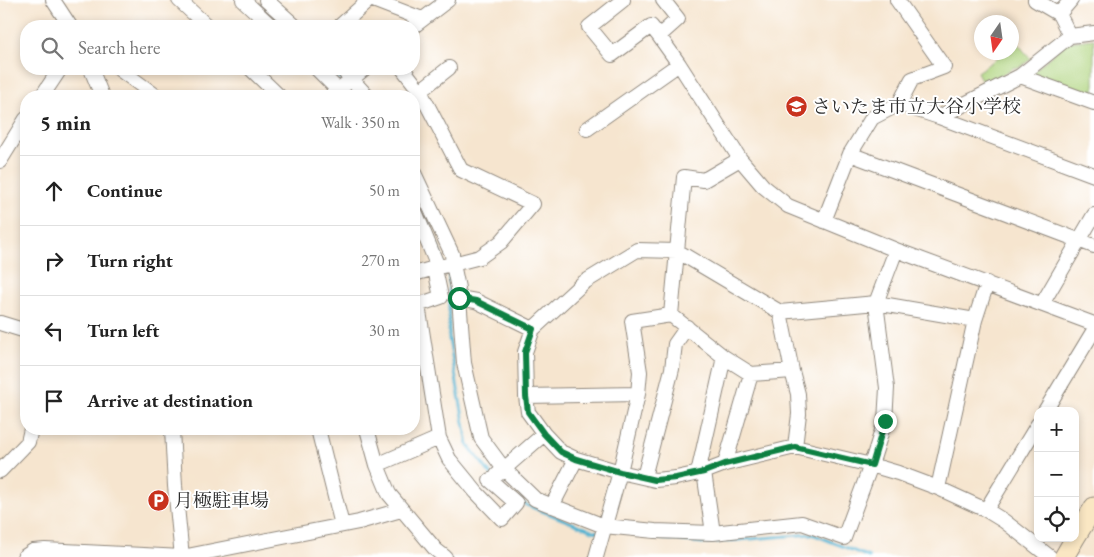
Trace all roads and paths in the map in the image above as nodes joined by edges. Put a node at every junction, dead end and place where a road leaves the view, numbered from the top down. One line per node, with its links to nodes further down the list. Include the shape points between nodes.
1 (54, 0): 13 (street)
2 (180, 0): 14 (street)
3 (243, 0): 15 (street)
4 (266, 0): 16 (street)
5 (448, 0): 19 (street)
6 (623, 0): 21 (street, via 590,28 612,55 651,26)
7 (663, 0): 21 (street, via 678,18)
8 (897, 0): 42 (street, via 944,68 912,79)
9 (1035, 0): 12 (street)
10 (1071, 0): 12 (street)
11 (376, 1): 17 (street); 18 (street)
12 (1059, 14): 22 (street)
13 (66, 20)
14 (201, 20)
15 (265, 20)
16 (288, 20)
17 (349, 20)
18 (412, 20)
19 (420, 21)
20 (1094, 33): 22 (street)
21 (659, 36): 23 (street)
22 (1070, 36): 33 (street)
23 (679, 64): 45 (street); 47 (street)
24 (449, 68): 40 (street)
25 (56, 75): 35 (street)
26 (93, 75): 36 (street)
27 (126, 75): 37 (street)
28 (257, 75): 38 (street)
29 (325, 75): 34 (street)
30 (342, 75): 34 (street)
31 (357, 75): 34 (street)
32 (407, 75): 39 (street)
33 (1020, 76): 41 (street); 43 (street)
34 (343, 88)
35 (46, 90)
36 (100, 90)
37 (148, 90)
38 (273, 90)
39 (419, 90)
40 (420, 92): 58 (street, via 460,170 533,204 501,242 480,257)
41 (1094, 103)
42 (899, 104): 43 (street); 46 (street, via 872,118)
43 (939, 117): 49 (street)
44 (20, 129): 48 (street)
45 (587, 129)
46 (850, 154): 53 (street); 54 (street)
47 (740, 159): 53 (street, via 763,186 788,206); 57 (street, via 704,180 684,178)
48 (0, 161)
49 (1094, 175)
50 (420, 186): 58 (street, via 452,254)
51 (1094, 214): 54 (street)
52 (420, 221): 58 (street)
53 (824, 221): 56 (street)
54 (1078, 240): 55 (street); 64 (street)
55 (1094, 246)
56 (896, 250): 60 (street); 62 (street)
57 (678, 251): 65 (street); 66 (street); 73 (street, via 637,250 583,283)
58 (443, 266): 59 (street); 61 (street); 63 (street, via 441,297)
59 (420, 272)
60 (987, 283): 64 (street); 68 (street)
61 (458, 294): 73 (street); 96 (street, via 464,363 481,438)
62 (876, 303): 65 (street); 68 (street); 91 (street, via 887,388 885,421)
63 (420, 304)
64 (1042, 304): 70 (street)
65 (780, 312): 76 (street)
66 (671, 315): 71 (street); 78 (street, via 632,321 640,372)
67 (420, 318): 87 (street)
68 (975, 320): 98 (street)
69 (0, 323): 72 (street)
70 (1094, 324)
71 (687, 327): 75 (street); 97 (street, via 675,344 672,369)
72 (20, 329)
73 (533, 329): 79 (street, via 525,352)
74 (1094, 330): 80 (street)
75 (724, 356): 77 (street); 95 (street)
76 (792, 372): 77 (street); 88 (street, via 799,414)
77 (751, 374): 90 (street)
78 (638, 394): 79 (street); 94 (street)
79 (526, 396): 82 (street, via 528,412)
80 (1048, 407)
81 (1034, 431): 103 (street)
82 (544, 434): 89 (street, via 561,452); 96 (street)
83 (30, 435): 93 (street, via 28,442)
84 (172, 435): 110 (street)
85 (320, 435): 104 (street)
86 (369, 435): 92 (street)
87 (438, 438): 92 (street); 99 (street, via 449,459)
88 (795, 447): 90 (street); 91 (street)
89 (576, 459): 94 (street); 100 (street)
90 (725, 464): 95 (street)
91 (872, 465): 98 (street); 107 (street, via 844,538 802,524)
92 (378, 466): 102 (street, via 389,494)
93 (0, 471)
94 (620, 472): 97 (street); 105 (street)
95 (701, 472): 97 (street, via 655,480); 107 (street)
96 (495, 476): 99 (street); 99 (street, via 516,503 502,519); 100 (street)
97 (644, 477)
98 (938, 488): 103 (street)
99 (476, 492)
100 (552, 506): 105 (street)
101 (1094, 506): 106 (street)
102 (401, 510): 104 (street); 111 (street)
103 (986, 510): 113 (street)
104 (342, 525): 110 (street)
105 (603, 531): 107 (street); 112 (street)
106 (1079, 531)
107 (713, 533)
108 (1073, 542): 114 (street)
109 (24, 557): 110 (street, via 33,551 45,550)
110 (182, 557)
111 (444, 557)
112 (596, 557)
113 (1050, 557)
114 (1064, 557)

